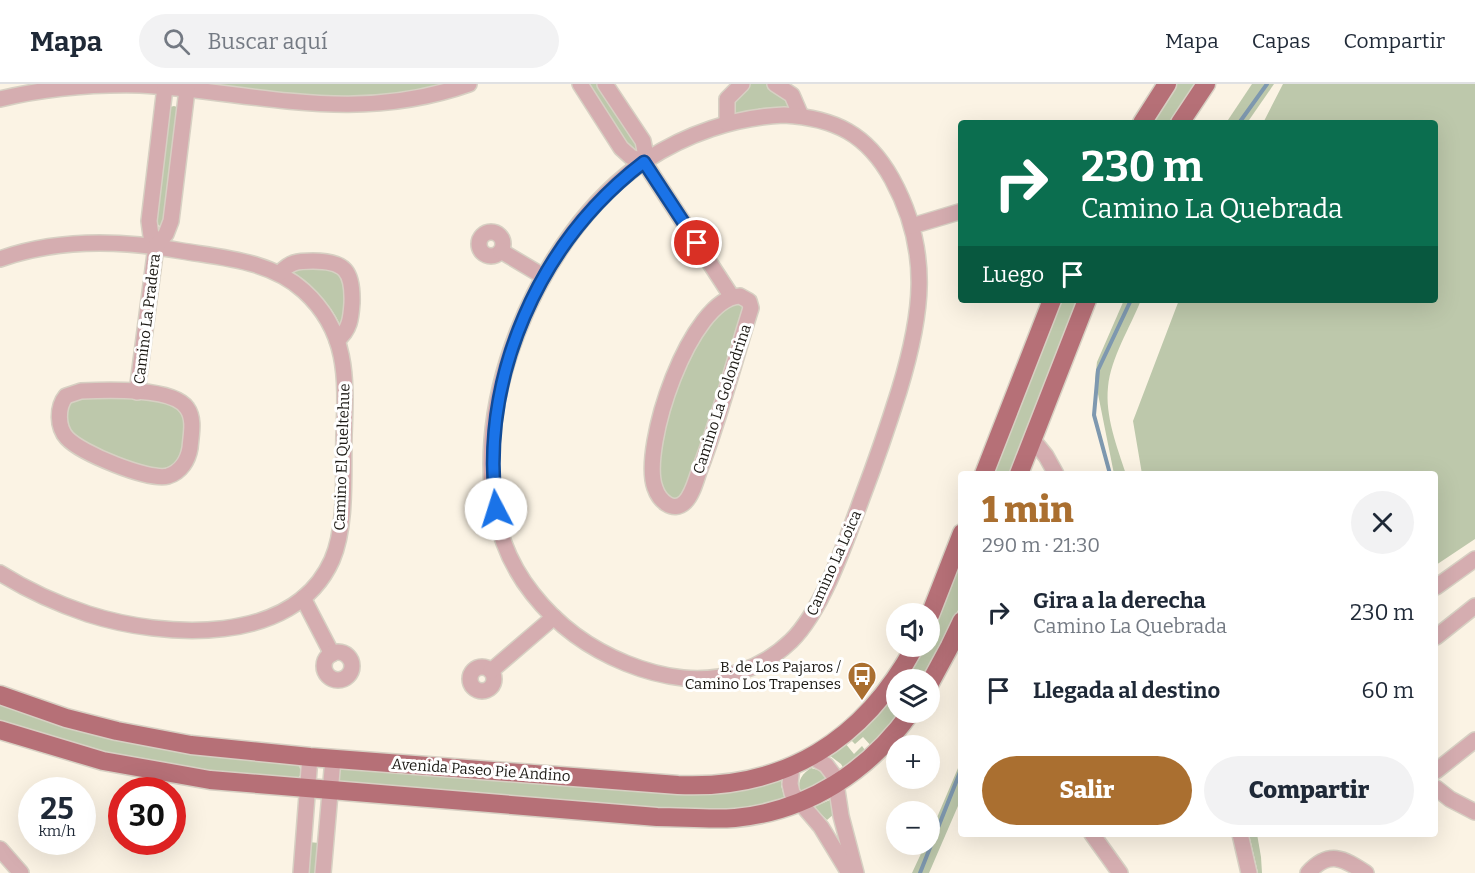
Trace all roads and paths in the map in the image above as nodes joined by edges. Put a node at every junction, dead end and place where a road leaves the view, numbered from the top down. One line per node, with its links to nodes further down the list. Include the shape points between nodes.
1 (469, 84): 9 (street, via 416,99 359,105 297,103)
2 (580, 84): 15 (street, via 621,148)
3 (605, 84): 15 (street, via 643,141)
4 (742, 84): 14 (street, via 727,99)
5 (775, 84): 11 (street, via 792,95)
6 (1167, 84): 12 (main road)
7 (1206, 84): 13 (main road)
8 (165, 87): 9 (street); 10 (street, via 88,86); 18 (street, Camino La Pradera, via 149,221)
9 (187, 90): 18 (street, Camino La Pradera, via 171,221)
10 (0, 99)
11 (801, 116): 14 (street, Camino La Loica, via 760,116); 17 (street, Camino La Loica, via 842,128 868,145 891,176)
12 (1144, 120)
13 (1182, 120)
14 (727, 123): 15 (street, Camino La Loica)
15 (644, 162): 22 (street, Camino La Loica, via 589,214); 23 (street)
16 (958, 212): 17 (street)
17 (912, 226): 39 (street, Camino La Loica, via 921,288 909,356 850,529 813,612 793,639 750,669 718,677 684,678 609,656 578,638)
18 (156, 246): 20 (street, Camino El Queltehue, via 80,243 38,248); 21 (street, Camino El Queltehue, via 253,263); 27 (street, Camino La Pradera)
19 (501, 251): 22 (street)
20 (0, 259)
21 (280, 273): 26 (street, Camino El Queltehue, via 317,305); 26 (street, via 296,261 330,261 345,269 352,283 351,317 346,331)
22 (543, 276): 39 (street, Camino La Loica, via 516,338 502,385 492,471 498,525 508,554 530,591)
23 (732, 297): 23 (street, Camino La Golondrina, via 697,330 682,354 668,393 657,436 652,480 658,495 671,506 683,504 695,482 751,308 747,299)
24 (1051, 303): 29 (main road)
25 (1086, 303): 28 (main road)
26 (337, 340): 36 (street, Camino El Queltehue, via 346,387 340,536 326,572)
27 (137, 392): 27 (street, via 70,393 60,408 62,430 68,440 110,461 152,476 171,475 180,469 188,454 190,415 175,398)
28 (1033, 440): 30 (main road); 31 (street)
29 (985, 471)
30 (1020, 471)
31 (1054, 471)
32 (958, 543): 37 (main road)
33 (1475, 559): 35 (street)
34 (0, 573): 36 (street, Camino El Queltehue, via 87,614 160,628 238,627 274,615)
35 (1438, 586)
36 (303, 598): 42 (street)
37 (935, 603)
38 (1475, 606): 41 (street)
39 (554, 617): 44 (street)
40 (958, 629): 43 (main road)
41 (1438, 635)
42 (332, 654)
43 (938, 669)
44 (491, 671)
45 (0, 695): 50 (main road, Avenida Paseo Pie Andino, via 76,720 160,740)
46 (886, 699): 51 (main road, Avenida Paseo Pie Andino)
47 (903, 723): 55 (main road, Avenida Paseo Pie Andino, via 874,756)
48 (0, 730): 56 (main road, Avenida Paseo Pie Andino, via 103,761 166,774)
49 (1475, 740): 54 (street)
50 (310, 757): 52 (main road, Avenida Paseo Pie Andino); 56 (street)
51 (812, 757): 53 (main road, Avenida Paseo Pie Andino); 55 (street, via 831,770)
52 (333, 759): 53 (main road, Avenida Paseo Pie Andino, via 697,786 744,782); 57 (street)
53 (792, 766): 59 (street, via 791,788)
54 (1438, 769)
55 (837, 784): 59 (main road, Avenida Paseo Pie Andino); 61 (street)
56 (308, 788): 57 (main road, Avenida Paseo Pie Andino); 67 (street)
57 (330, 790): 59 (main road, Avenida Paseo Pie Andino, via 706,819 750,816); 68 (street)
58 (1438, 790): 60 (street)
59 (800, 802): 62 (street)
60 (1475, 812)
61 (841, 816): 62 (street); 70 (street)
62 (821, 827): 69 (street)
63 (1094, 837): 71 (street)
64 (1241, 837): 72 (street)
65 (0, 849): 66 (street)
66 (21, 873)
67 (301, 873)
68 (323, 873)
69 (849, 873)
70 (856, 873)
71 (1120, 873)
72 (1249, 873)
73 (1308, 873): 74 (street, via 1334,858)
74 (1366, 873)

